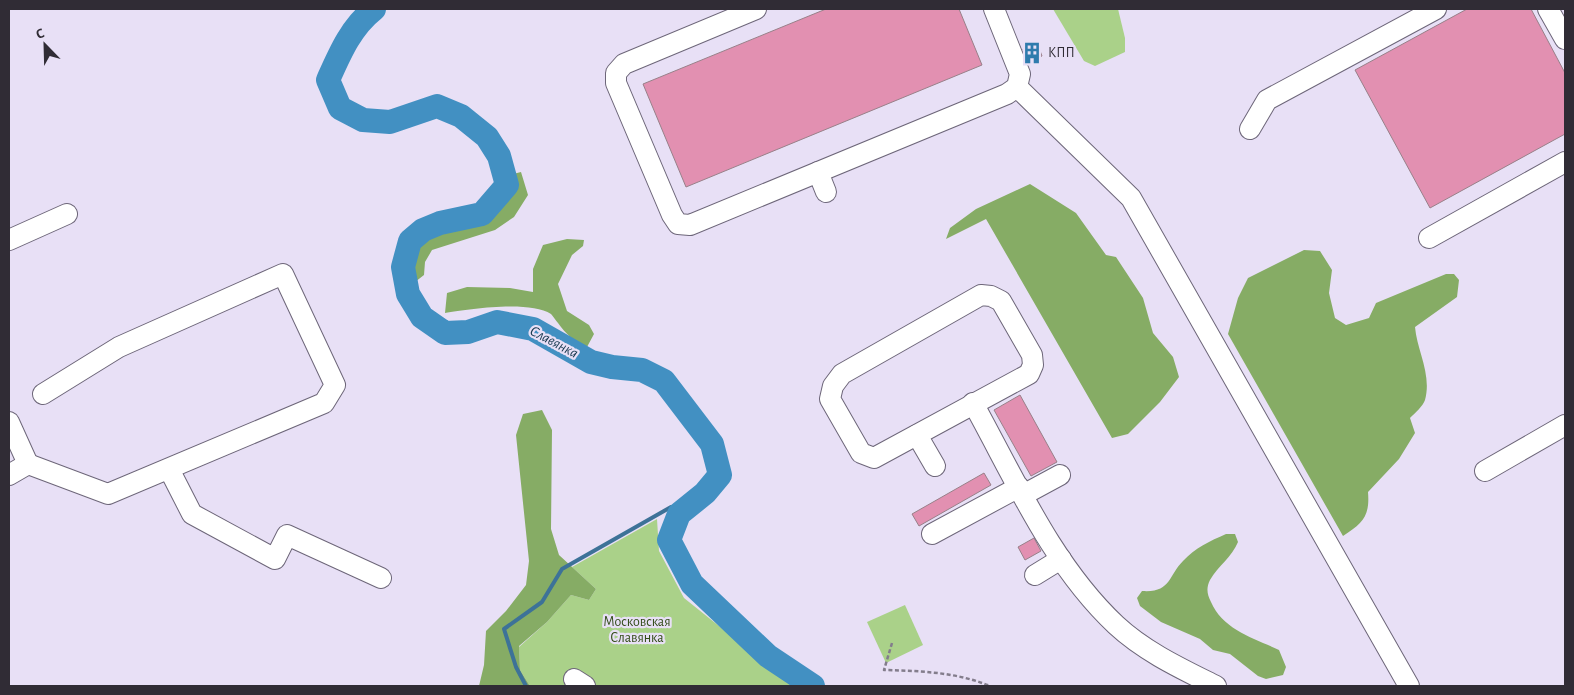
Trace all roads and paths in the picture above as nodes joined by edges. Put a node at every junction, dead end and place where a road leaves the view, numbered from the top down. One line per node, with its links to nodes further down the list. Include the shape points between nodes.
1 (753, 9): 9 (lane, via 624,64 616,73 616,83 678,224 690,225)
2 (994, 9): 6 (lane, via 1020,74)
3 (1436, 9): 7 (lane, via 1267,100)
4 (1548, 9): 5 (lane)
5 (1565, 39)
6 (1018, 87): 9 (lane); 34 (lane, via 1131,198)
7 (1250, 129)
8 (1565, 162): 12 (lane)
9 (818, 172): 10 (lane)
10 (826, 192)
11 (67, 214): 13 (lane)
12 (1429, 238)
13 (9, 240)
14 (43, 394): 21 (lane, via 119,348 283,274 335,385 324,403)
15 (973, 403): 18 (lane); 18 (lane, via 1029,374 1034,365 1032,355 1001,301 991,296 981,295 850,369 833,386 830,399 860,453 874,458); 25 (lane)
16 (9, 422): 19 (lane)
17 (1565, 425): 22 (lane)
18 (917, 435): 20 (lane)
19 (28, 464): 21 (lane, via 108,494); 23 (lane)
20 (935, 466)
21 (169, 468): 29 (lane, via 192,514 274,559 287,535)
22 (1485, 471)
23 (9, 475)
24 (1060, 475): 25 (lane)
25 (1021, 491): 26 (lane); 27 (lane)
26 (932, 534)
27 (1061, 560): 28 (lane); 31 (lane, via 1117,626)
28 (1035, 575)
29 (381, 578)
30 (892, 643): 32 (path, via 884,670 937,672 970,678)
31 (1190, 680): 33 (lane)
32 (990, 686)
33 (1216, 686)
34 (1409, 686)

